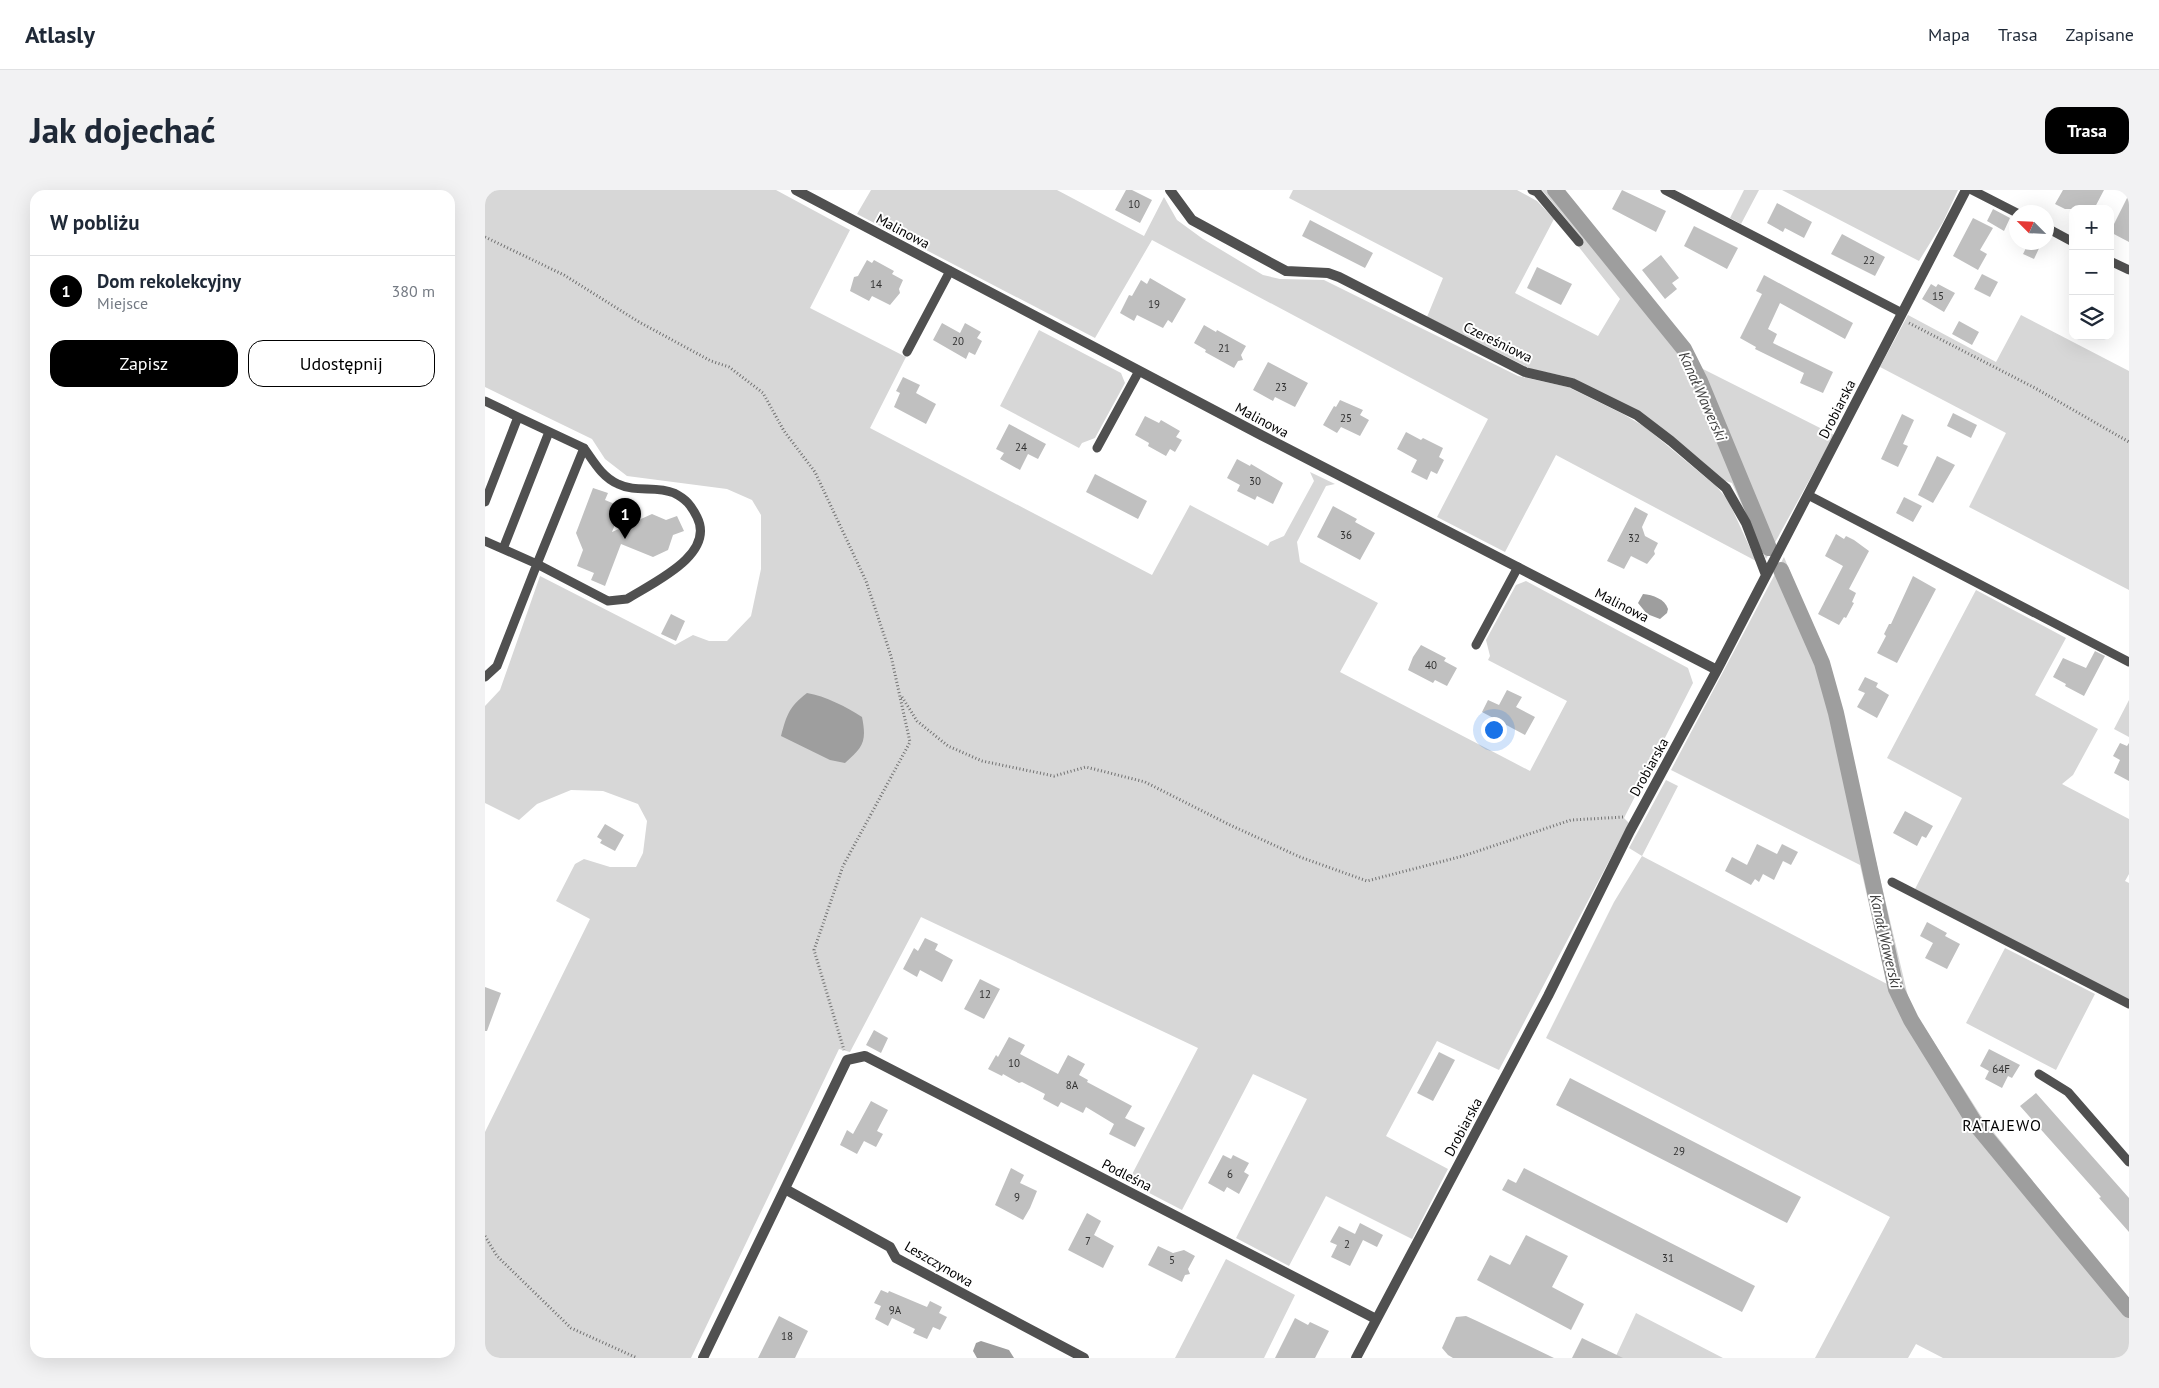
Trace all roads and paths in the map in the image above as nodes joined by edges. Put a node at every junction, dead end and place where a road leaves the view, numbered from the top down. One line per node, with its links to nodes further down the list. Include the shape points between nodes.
1 (795, 190): 14 (street, Malinowa)
2 (1170, 190): 30 (street, Czereśniowa, via 1192,220 1286,271 1328,273 1339,277 1525,372 1572,384 1637,415 1726,488 1746,523)
3 (1532, 190): 11 (lane)
4 (1665, 190): 15 (lane)
5 (1966, 190): 15 (street, Drobiarska)
6 (1972, 190): 7 (lane)
7 (2009, 209)
8 (2054, 232): 10 (lane)
9 (485, 237): 35 (path, via 564,275 639,322 729,368 763,393 784,431 815,472 866,581)
10 (2069, 240)
11 (1579, 242)
12 (2114, 263): 13 (lane)
13 (2129, 270)
14 (950, 271): 16 (lane); 17 (street, Malinowa)
15 (1901, 316): 21 (path); 24 (street, Drobiarska)
16 (907, 352)
17 (1139, 370): 23 (lane); 29 (street, Malinowa)
18 (485, 401): 19 (lane)
19 (518, 418): 20 (lane); 25 (lane)
20 (549, 432): 22 (lane); 27 (lane)
21 (2129, 442)
22 (585, 448): 28 (lane); 28 (lane, via 600,471 616,483 629,489 673,492 688,501 699,521 701,534 696,548 682,564 627,600 617,602 608,601)
23 (1097, 448)
24 (1808, 495): 30 (street, Drobiarska); 32 (lane)
25 (485, 502)
26 (485, 541): 27 (lane)
27 (503, 549): 28 (lane)
28 (537, 564): 34 (lane, via 497,666)
29 (1518, 567): 31 (lane); 33 (street, Malinowa)
30 (1766, 575): 33 (street, Drobiarska)
31 (1476, 646)
32 (2129, 662)
33 (1717, 670): 36 (street, Drobiarska)
34 (485, 677)
35 (900, 692): 36 (path, via 917,721 948,746 982,761 1054,776 1086,767 1145,782 1300,857 1367,881 1463,856 1571,820); 39 (path, via 910,742 843,866 814,950)
36 (1638, 816): 44 (street, Drobiarska, via 1548,996)
37 (1892, 882): 38 (lane)
38 (2129, 1004)
39 (845, 1050)
40 (2039, 1074): 41 (lane, via 2069,1092)
41 (2129, 1162)
42 (785, 1189): 44 (street, Podleśna, via 847,1060 865,1056); 46 (street); 47 (street, Leszczynowa, via 890,1247 897,1258)
43 (485, 1236): 45 (path, via 497,1256 571,1328)
44 (1376, 1319): 48 (street, Drobiarska)
45 (637, 1358)
46 (703, 1358)
47 (1084, 1358)
48 (1356, 1358)

